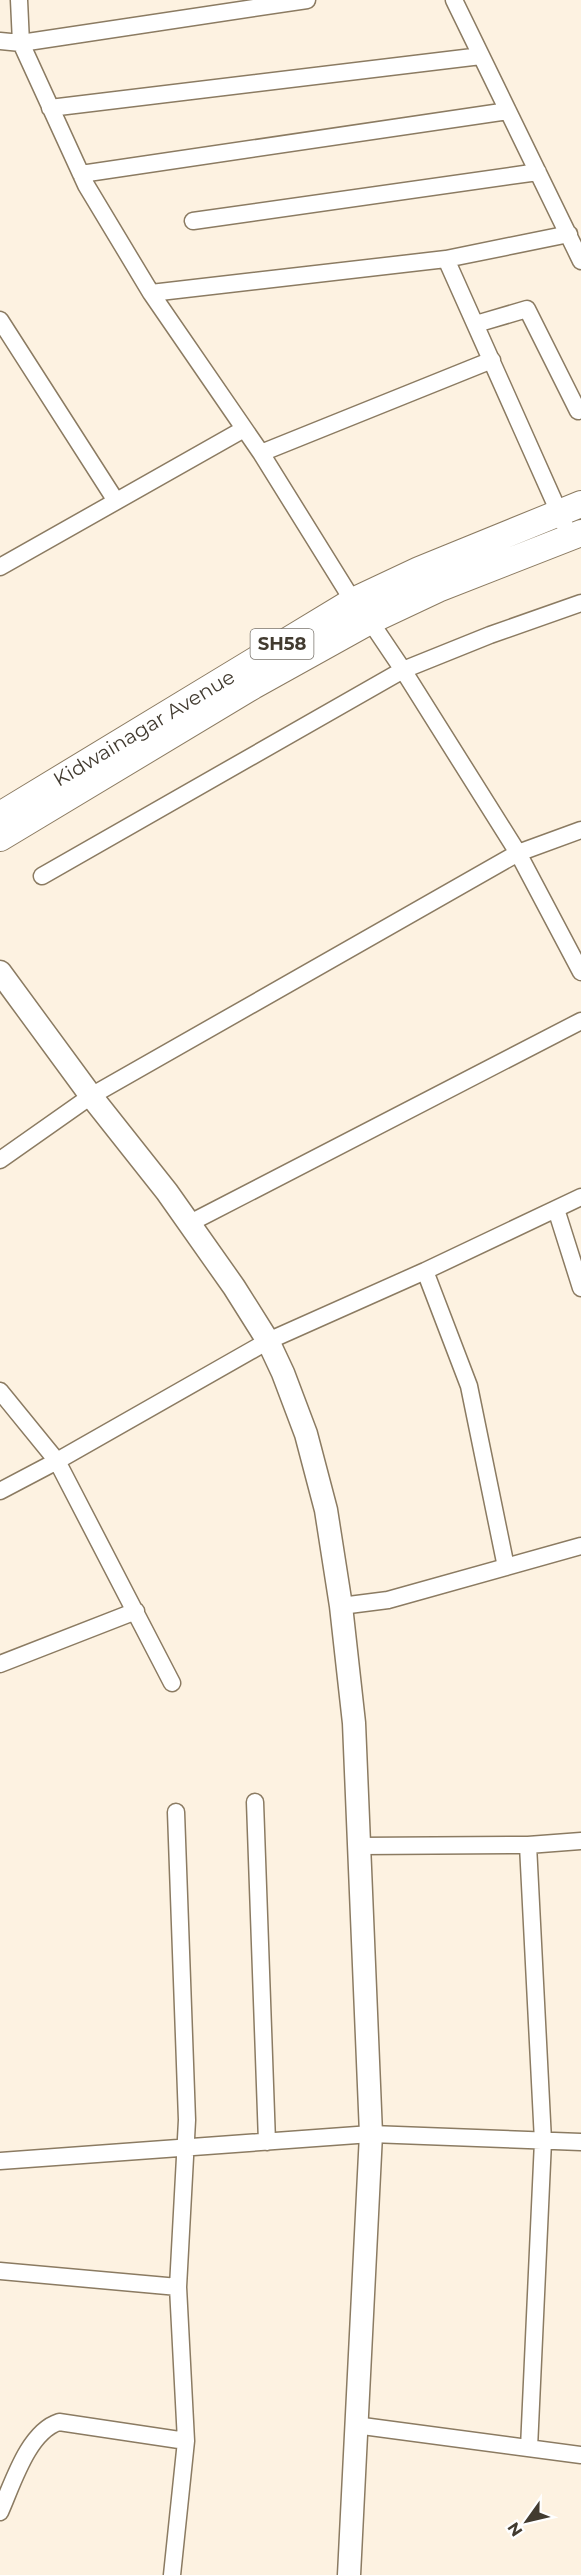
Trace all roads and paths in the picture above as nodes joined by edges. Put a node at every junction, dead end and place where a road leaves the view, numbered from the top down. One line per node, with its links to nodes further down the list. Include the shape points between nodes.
1 (19, 0): 5 (street)
2 (307, 0): 5 (street)
3 (454, 0): 6 (street)
4 (0, 40): 5 (street)
5 (21, 43): 7 (street)
6 (482, 56): 7 (street); 8 (street)
7 (50, 108): 10 (street)
8 (508, 111): 9 (street); 10 (street)
9 (538, 172): 11 (street); 12 (street)
10 (81, 174): 15 (street)
11 (193, 221)
12 (568, 234): 13 (street); 14 (street)
13 (446, 259): 15 (street); 17 (street)
14 (581, 261)
15 (151, 293): 20 (street)
16 (0, 320): 22 (street)
17 (476, 324): 18 (street); 19 (street, via 527,309)
18 (492, 360): 21 (street); 23 (street)
19 (578, 411)
20 (244, 429): 21 (street); 22 (street)
21 (261, 453): 26 (street)
22 (116, 501): 25 (street)
23 (570, 508): 24 (street); 26 (main road, Kidwainagar Avenue / SH58)
24 (576, 535): 28 (main road, Kidwainagar Avenue / SH58, via 438,589)
25 (2, 562)
26 (353, 601): 28 (street); 30 (main road, Kidwainagar Avenue / SH58)
27 (581, 603): 29 (street)
28 (370, 621): 29 (street); 32 (main road, Kidwainagar Avenue / SH58, via 252,686)
29 (403, 670): 33 (street); 34 (street)
30 (0, 815)
31 (581, 830): 33 (street)
32 (0, 838)
33 (518, 853): 36 (street); 38 (street)
34 (42, 876)
35 (0, 972): 38 (street)
36 (581, 972)
37 (581, 1021): 42 (street)
38 (92, 1096): 39 (street); 42 (street)
39 (0, 1160)
40 (581, 1197): 41 (street)
41 (556, 1209): 43 (street); 44 (street)
42 (190, 1223): 45 (street)
43 (425, 1271): 45 (street); 50 (street, via 469,1386)
44 (581, 1288)
45 (268, 1341): 47 (street); 51 (street, via 309,1445 326,1510)
46 (0, 1391): 47 (street)
47 (57, 1461): 48 (street); 52 (street)
48 (0, 1491)
49 (581, 1546): 50 (street)
50 (506, 1567): 51 (street, via 388,1600)
51 (341, 1606): 59 (street, via 354,1724)
52 (136, 1611): 53 (street); 54 (street)
53 (0, 1664)
54 (172, 1683)
55 (255, 1802): 62 (street)
56 (176, 1812): 64 (street)
57 (581, 1840): 58 (street)
58 (528, 1845): 59 (street); 61 (street)
59 (359, 1846): 60 (street)
60 (371, 2134): 61 (street); 62 (street); 68 (street)
61 (543, 2141): 63 (street); 70 (street)
62 (267, 2142): 64 (street)
63 (581, 2142)
64 (185, 2148): 65 (street); 67 (street)
65 (0, 2161)
66 (0, 2271): 67 (street)
67 (178, 2287): 69 (street)
68 (356, 2425): 70 (street); 74 (street)
69 (186, 2441): 72 (street, via 58,2422 47,2426 34,2440); 73 (street)
70 (529, 2448): 71 (street)
71 (581, 2455)
72 (0, 2511)
73 (172, 2575)
74 (349, 2575)

